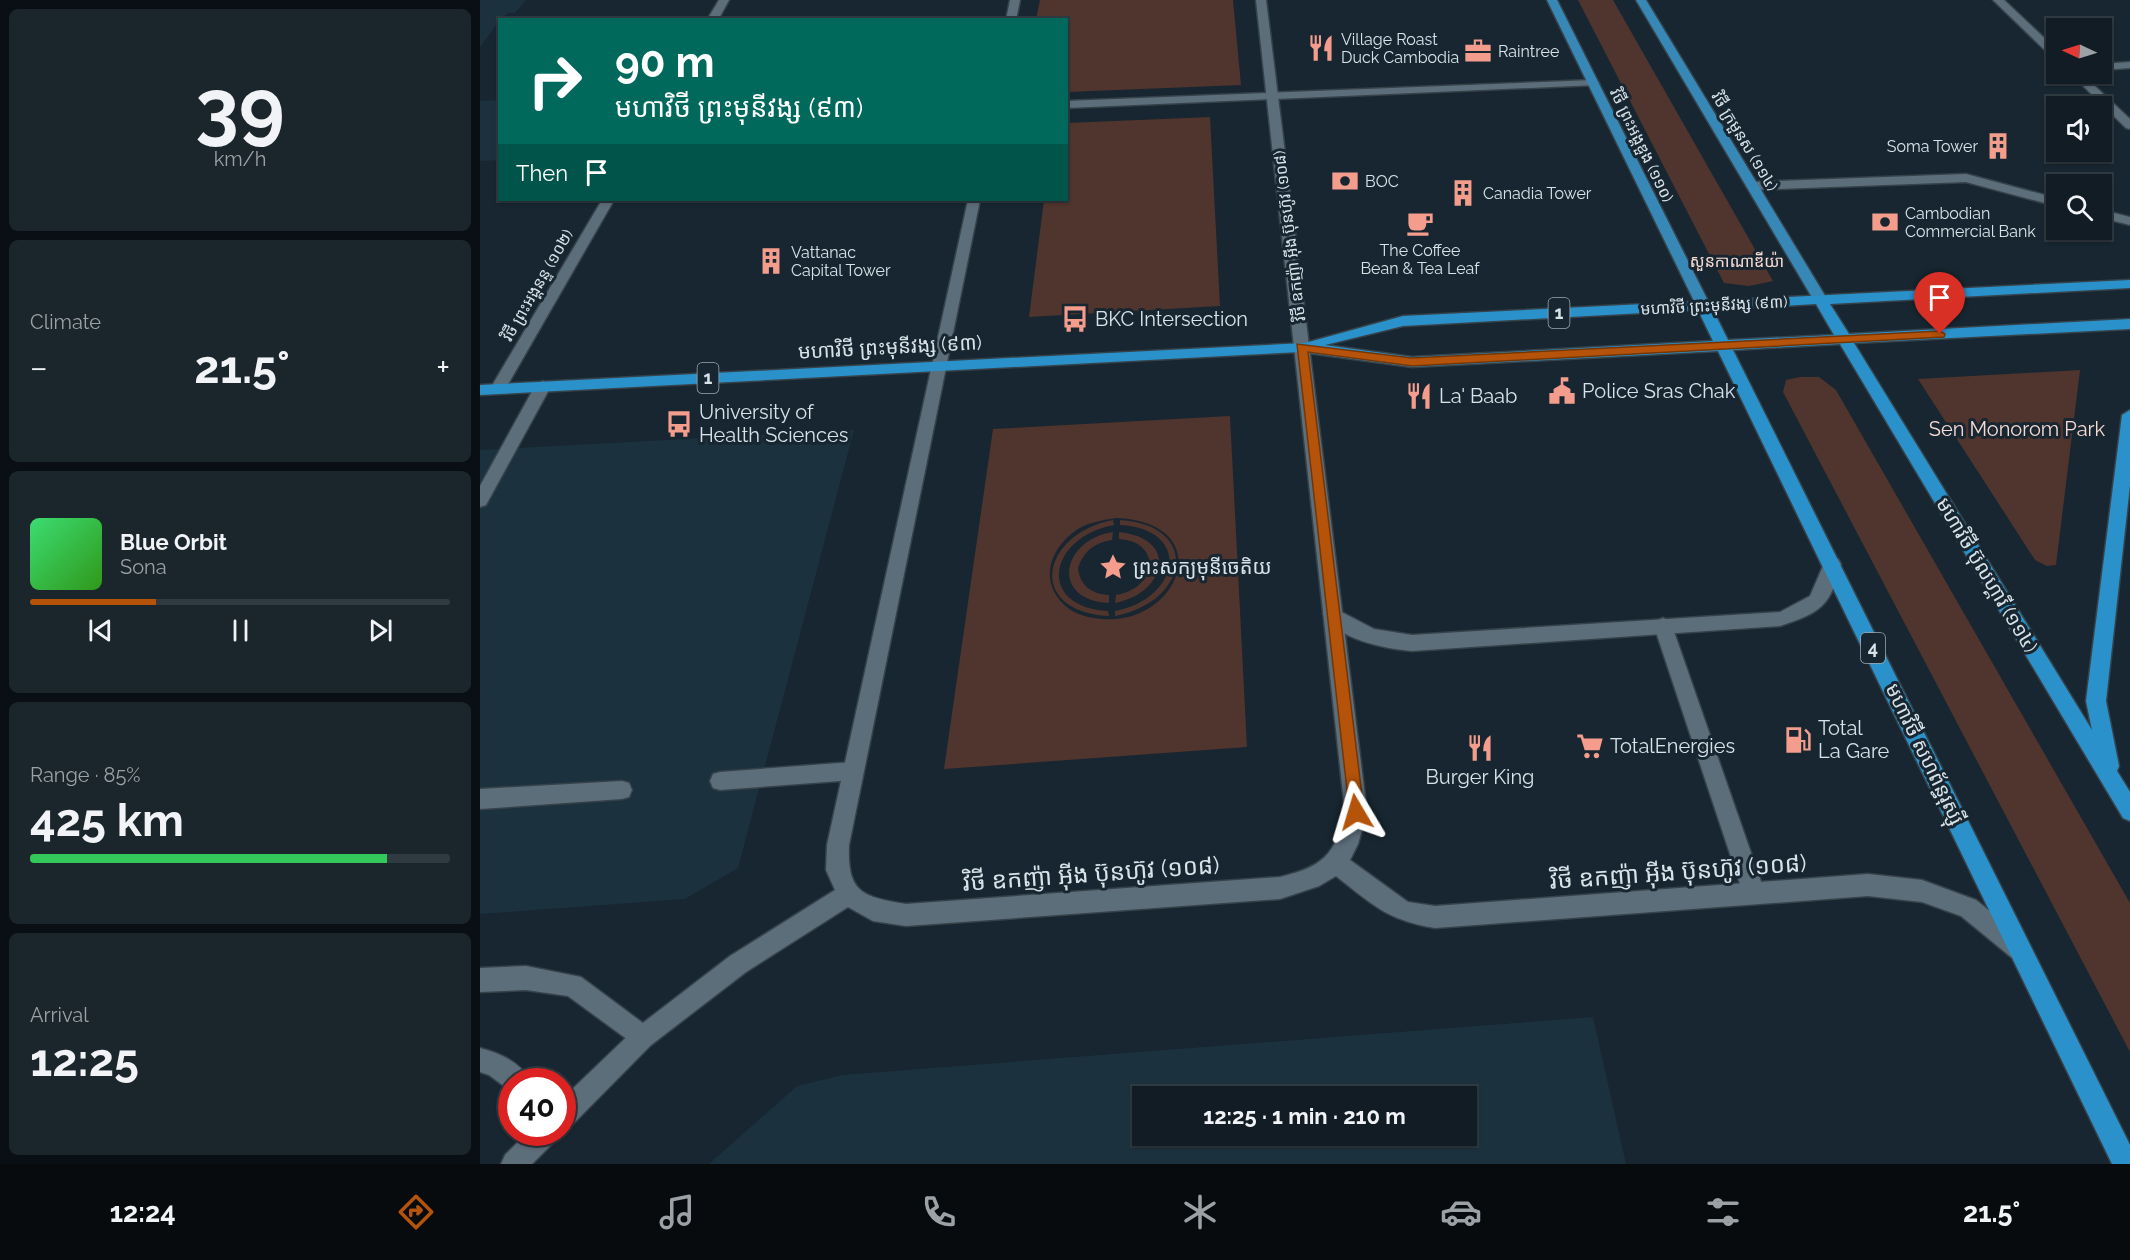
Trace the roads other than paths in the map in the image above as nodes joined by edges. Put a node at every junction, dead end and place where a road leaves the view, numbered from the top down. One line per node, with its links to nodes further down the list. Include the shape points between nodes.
1 (724, 0): 7 (street)
2 (1015, 0): 8 (street)
3 (1262, 0): 14 (street, វិថី ឧកញ៉ា អ៊ីង ប៊ុនហ៊ូវ (១០៨))
4 (1552, 0): 12 (main road, វិថី ព្រះអង្គឌួង (១១០))
5 (1641, 0): 17 (main road, វិថី ក្រមួនស (១១៤))
6 (1998, 0): 9 (street)
7 (713, 18)
8 (1011, 18)
9 (2046, 46)
10 (2130, 65): 11 (street)
11 (2112, 66)
12 (1593, 83): 14 (street); 25 (main road, វិថី ព្រះអង្គឌួង (១១០))
13 (2087, 84): 16 (street)
14 (1273, 96): 15 (street); 29 (street, វិថី ឧកញ៉ា អ៊ីង ប៊ុនហ៊ូវ (១០៨))
15 (1068, 105)
16 (2130, 124)
17 (1752, 186): 18 (street, via 1966,178); 24 (main road, វិថី ក្រមួនស (១១៤))
18 (2046, 199)
19 (607, 201): 32 (street, វិថី ព្រះអង្គនន្ទ (១០២))
20 (974, 201): 30 (street)
21 (2112, 216): 22 (street)
22 (2130, 221)
23 (2130, 284): 24 (highway, មហាវិថី ព្រះមុនីវង្ស (៩៣) / 1)
24 (1820, 299): 25 (highway, មហាវិថី ព្រះមុនីវង្ស (៩៣) / 1); 27 (highway, មហាវិថី ប៊ុលហ្គារី (១១៤))
25 (1703, 305): 28 (highway, មហាវិថី សហព័ន្ធរុស្ស៊ី); 29 (highway, មហាវិថី ព្រះមុនីវង្ស (៩៣) / 1, via 1403,321)
26 (2130, 324): 27 (highway, មហាវិថី ព្រះមុនីវង្ស (៩៣) / 1)
27 (1844, 339): 28 (highway, មហាវិថី ព្រះមុនីវង្ស (៩៣) / 1); 41 (highway, មហាវិថី ប៊ុលហ្គារី (១១៤))
28 (1722, 345): 29 (highway, មហាវិថី ព្រះមុនីវង្ស (៩៣) / 1, via 1412,362); 36 (highway, មហាវិថី សហព័ន្ធរុស្ស៊ី / 4)
29 (1301, 347): 30 (highway, មហាវិថី ព្រះមុនីវង្ស (៩៣) / 1); 37 (street, វិថី ឧកញ៉ា អ៊ីង ប៊ុនហ៊ូវ (១០៨))
30 (937, 366): 31 (highway, មហាវិថី ព្រះមុនីវង្ស (៩៣) / 1); 39 (street)
31 (543, 386): 32 (highway, មហាវិថី ព្រះមុនីវង្ស (៩៣) / 1); 35 (street)
32 (498, 389): 33 (highway, មហាវិថី ព្រះមុនីវង្ស (៩៣) / 1)
33 (480, 390)
34 (2130, 416): 41 (highway, via 2096,701)
35 (480, 501)
36 (1832, 564): 38 (street, via 1825,594 1807,610 1780,618); 48 (highway, មហាវិថី សហព័ន្ធរុស្ស៊ី / 4)
37 (1332, 614): 38 (street, via 1355,631 1383,641 1412,643); 45 (street, វិថី ឧកញ៉ា អ៊ីង ប៊ុនហ៊ូវ (១០៨), via 1356,812 1351,838)
38 (1663, 627): 46 (street)
39 (853, 771): 40 (street); 47 (street, via 838,845 837,870)
40 (720, 782)
41 (2114, 785): 44 (highway, មហាវិថី ប៊ុលហ្គារី (១១៤))
42 (622, 790): 43 (street)
43 (480, 800)
44 (2130, 811)
45 (1336, 862): 46 (street, វិថី ឧកញ៉ា អ៊ីង ប៊ុនហ៊ូវ (១០៨), via 1405,912 1435,916); 47 (street, វិថី ឧកញ៉ា អ៊ីង ប៊ុនហ៊ូវ (១០៨), via 1311,881 1280,888 906,915 873,910)
46 (1754, 893): 48 (street, វិថី ឧកញ៉ា អ៊ីង ប៊ុនហ៊ូវ (១០៨), via 1868,885 1922,891 1968,908)
47 (848, 894): 50 (street, via 738,964)
48 (2023, 951): 56 (highway, មហាវិថី សហព័ន្ធរុស្ស៊ី / 4)
49 (480, 980): 50 (street, via 526,978 573,985)
50 (643, 1038): 53 (street)
51 (480, 1060): 52 (street)
52 (500, 1068)
53 (576, 1104)
54 (532, 1146): 55 (street)
55 (514, 1164)
56 (2126, 1164)

